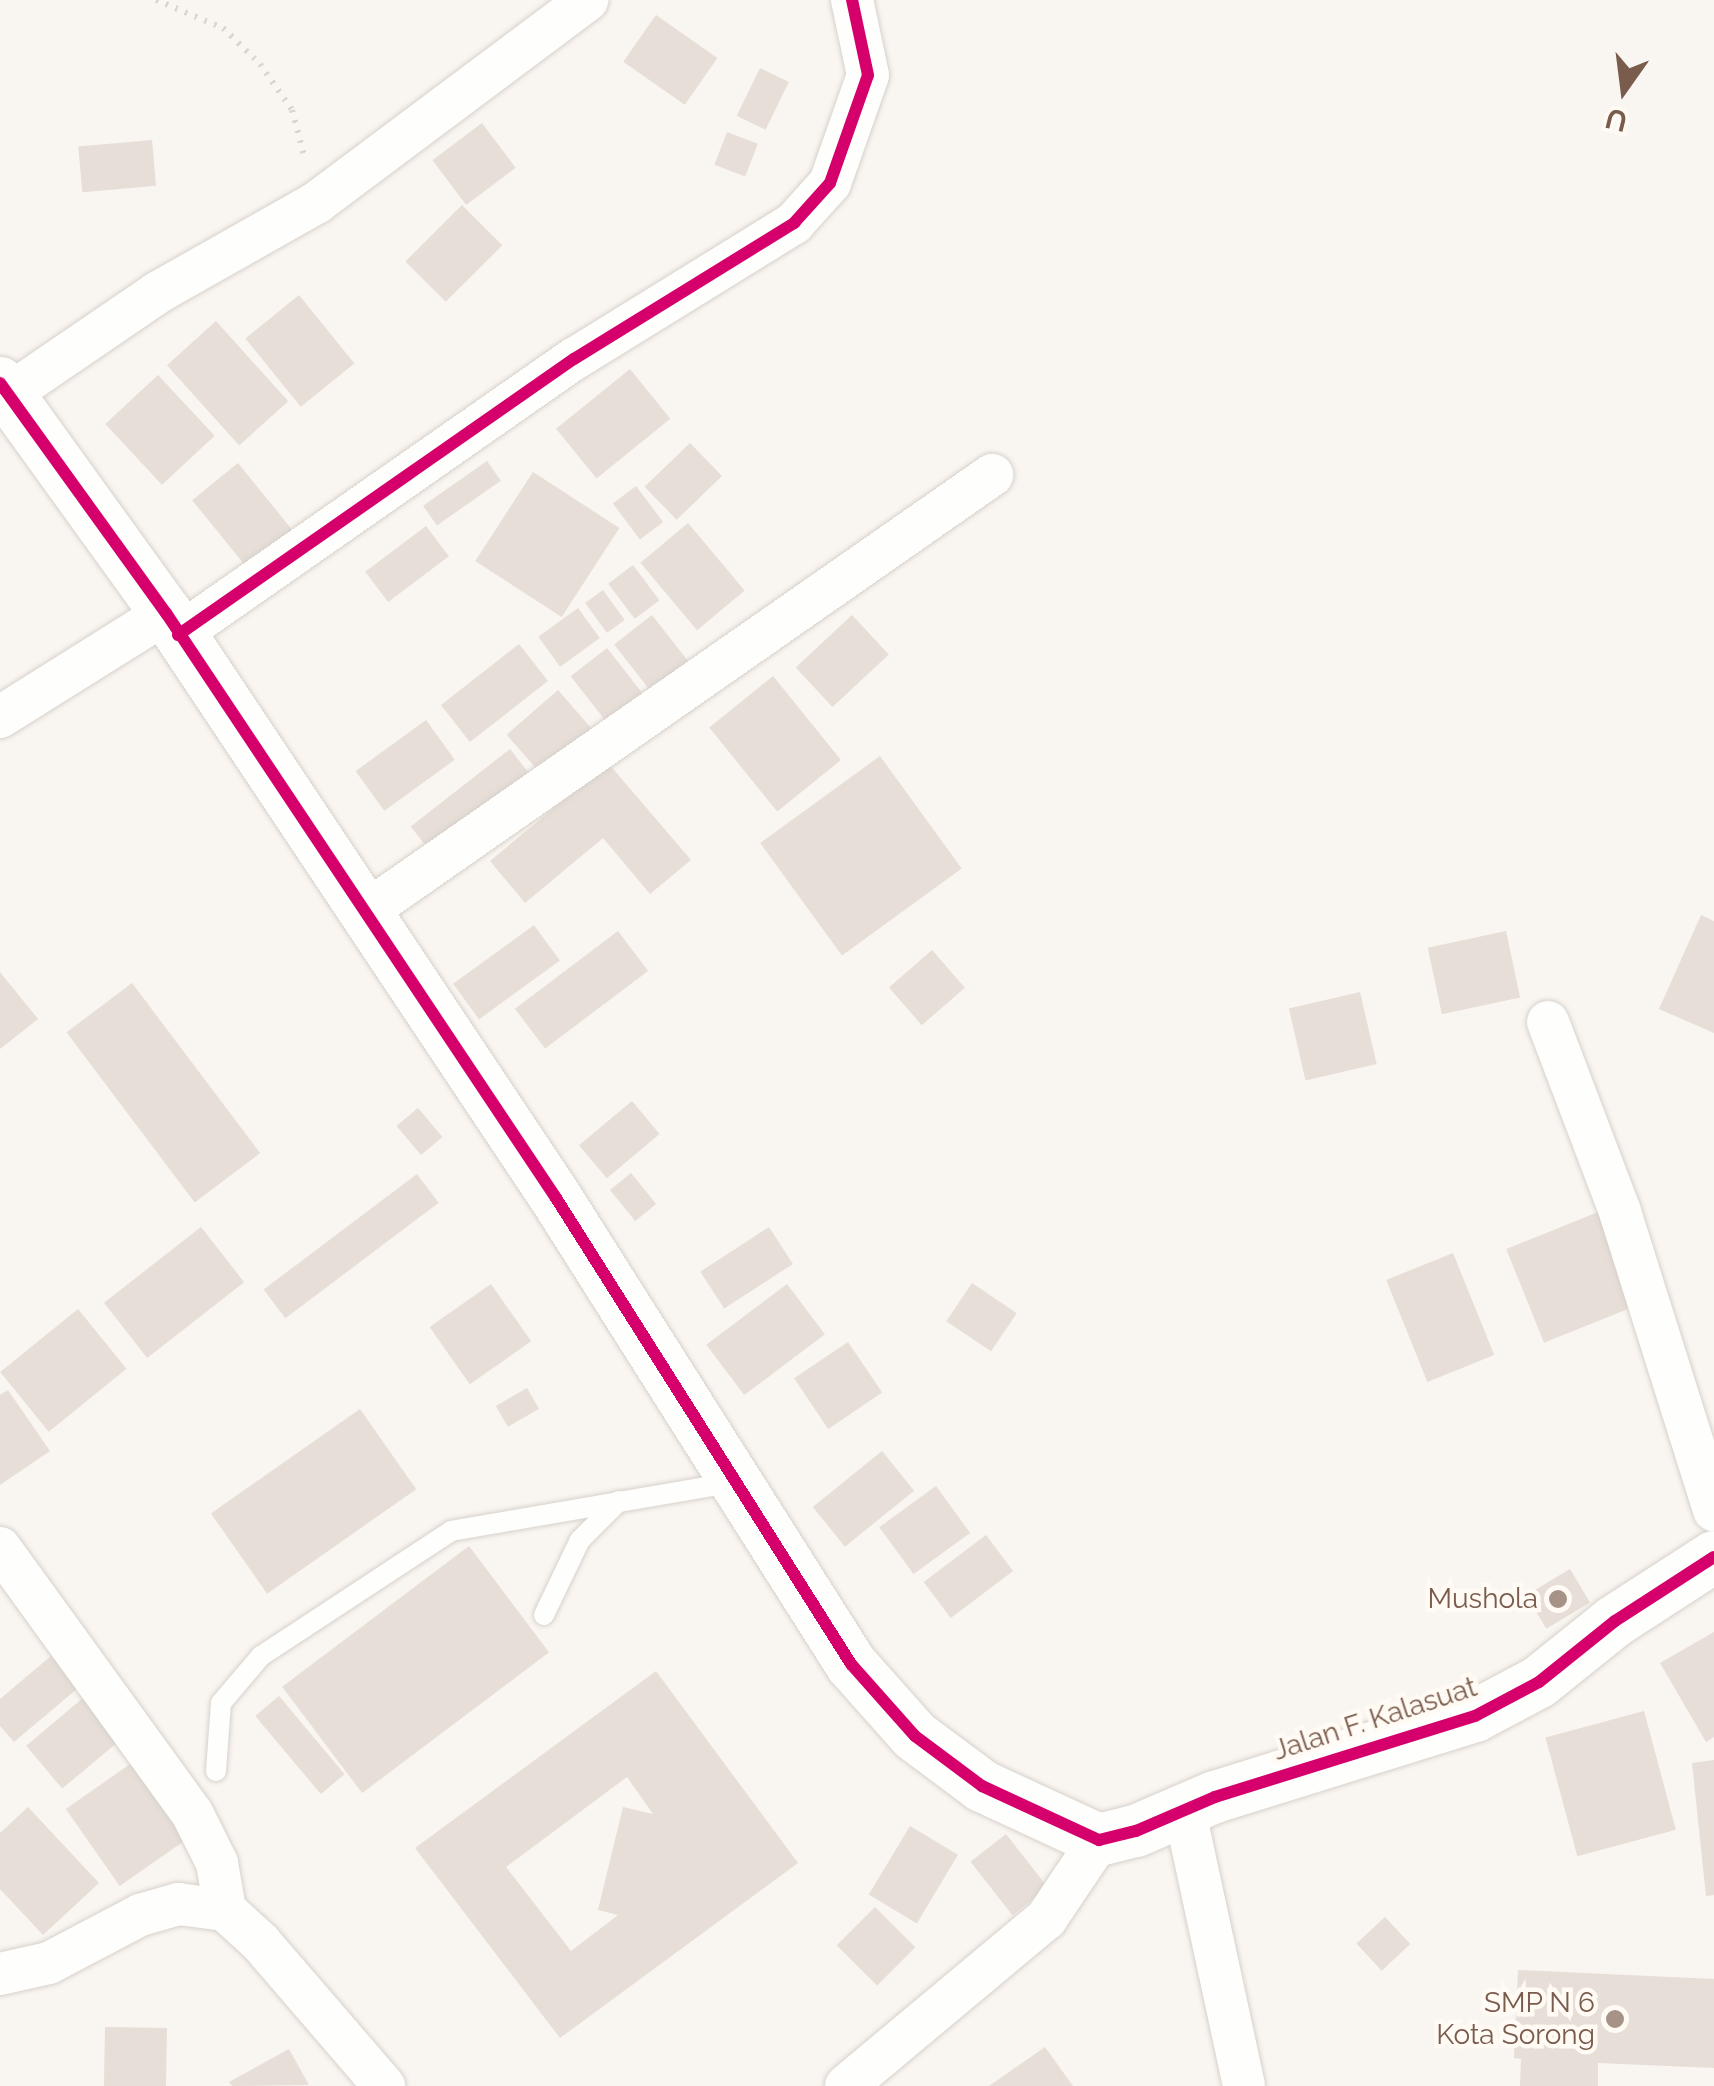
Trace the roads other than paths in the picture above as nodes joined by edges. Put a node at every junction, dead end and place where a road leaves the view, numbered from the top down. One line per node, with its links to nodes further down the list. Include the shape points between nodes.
1 (587, 0): 3 (street, via 316,203)
2 (852, 0): 5 (street, via 868,76 830,183 794,222)
3 (5, 388): 5 (street)
4 (992, 475): 7 (street)
5 (172, 624): 6 (street); 7 (street)
6 (0, 717)
7 (364, 914): 9 (street)
8 (1548, 1022): 11 (street, via 1620,1212)
9 (737, 1482): 10 (lane); 17 (street, via 851,1664 915,1736 982,1786)
10 (619, 1501): 14 (lane, via 580,1540); 15 (lane, via 451,1531 374,1577 262,1656 221,1703)
11 (1714, 1511)
12 (0, 1548): 18 (street, via 192,1814 217,1862)
13 (1714, 1557): 16 (street, Jalan F. Kalasuat, via 1615,1621 1539,1682 1475,1716)
14 (544, 1615)
15 (216, 1771)
16 (1184, 1808): 17 (street, Jalan F. Kalasuat); 22 (street)
17 (1118, 1836): 21 (street, via 1046,1920)
18 (225, 1910): 19 (street, via 178,1904 49,1963); 20 (street)
19 (0, 1974)
20 (384, 2086)
21 (846, 2086)
22 (1244, 2086)

